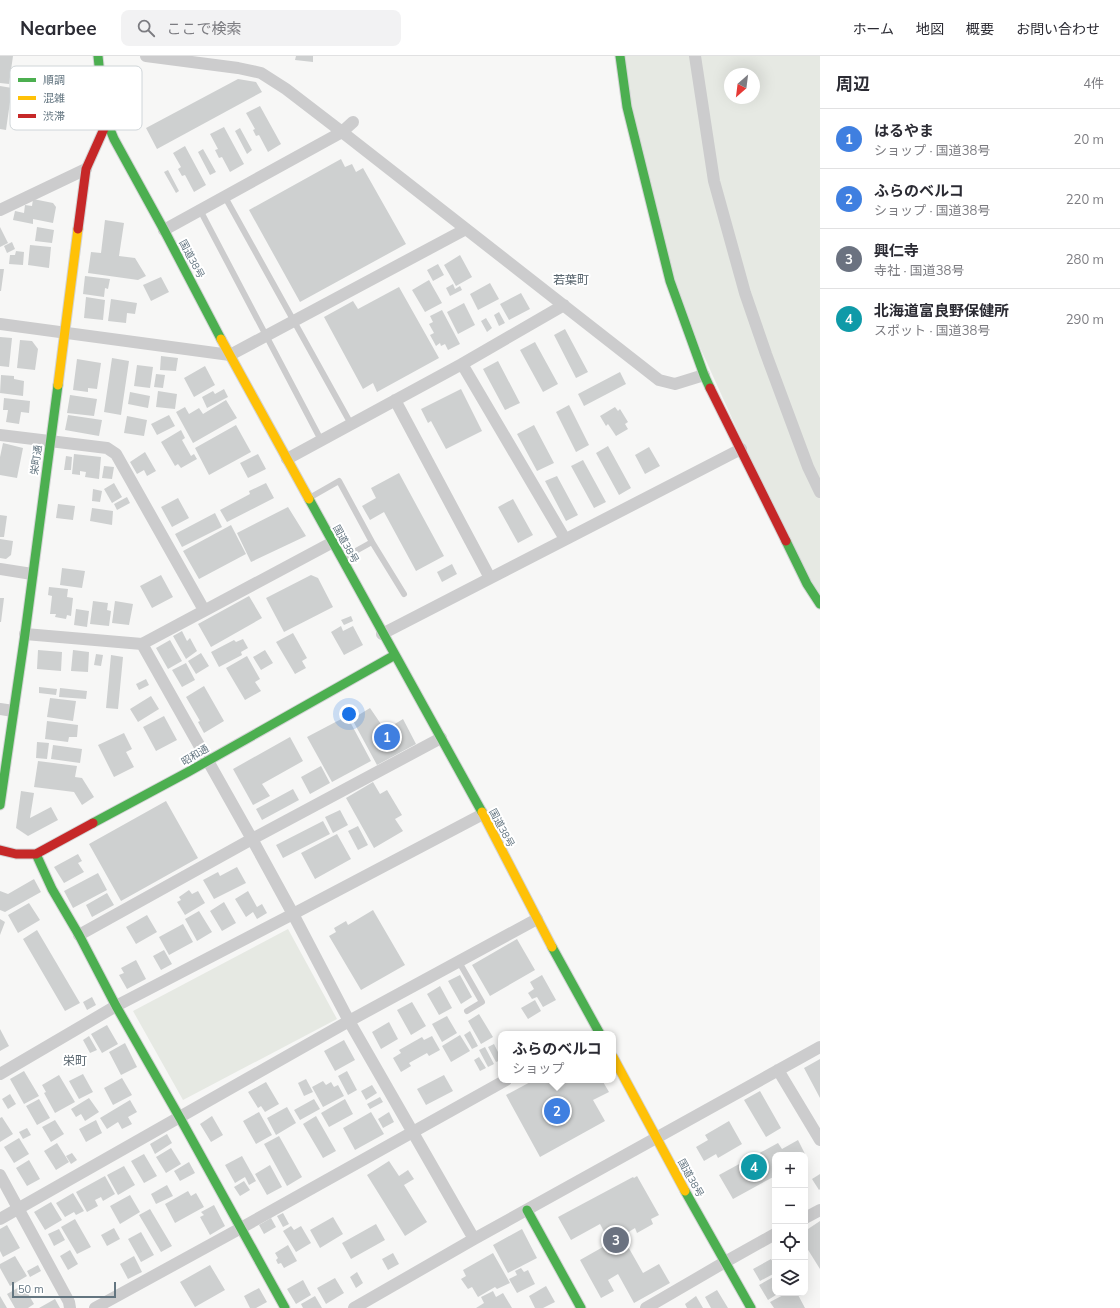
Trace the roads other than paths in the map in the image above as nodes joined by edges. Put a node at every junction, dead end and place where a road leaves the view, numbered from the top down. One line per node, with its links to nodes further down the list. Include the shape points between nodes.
1 (98, 56): 5 (main road, 国道38号)
2 (146, 56): 9 (street, via 261,73)
3 (620, 56): 23 (main road, via 627,107 670,281)
4 (695, 56): 31 (street, via 714,181 743,285 802,453)
5 (99, 66)
6 (353, 122): 9 (street)
7 (103, 130): 10 (main road, 栄町通)
8 (110, 130): 15 (main road, 国道38号)
9 (342, 132): 11 (street); 14 (street)
10 (86, 169): 12 (street); 19 (main road, 栄町通)
11 (225, 197): 13 (street); 17 (lane)
12 (0, 210)
13 (200, 210): 15 (street); 20 (lane)
14 (466, 229): 16 (street); 17 (street)
15 (164, 230): 21 (main road, 国道38号)
16 (564, 306): 22 (street); 23 (street, via 659,380 675,384)
17 (295, 320): 20 (street); 25 (lane)
18 (0, 324): 19 (street)
19 (64, 333): 21 (street); 28 (main road, 栄町通)
20 (266, 336): 21 (street); 27 (lane)
21 (230, 355): 30 (main road, 国道38号)
22 (462, 364): 24 (street); 33 (street)
23 (704, 375): 29 (main road)
24 (395, 400): 25 (street); 39 (street)
25 (351, 424): 27 (street)
26 (0, 435): 28 (street)
27 (321, 440): 30 (street)
28 (50, 441): 38 (main road, 栄町通); 42 (street, via 106,448 116,454)
29 (741, 449): 33 (street); 41 (main road, via 807,584)
30 (287, 459): 32 (main road, 国道38号)
31 (820, 492)
32 (308, 498): 34 (main road, 国道38号); 35 (lane, via 339,481)
33 (565, 539): 39 (street)
34 (332, 542): 36 (main road, 国道38号); 42 (street)
35 (372, 542): 36 (lane); 40 (lane)
36 (342, 558): 44 (main road, 国道38号)
37 (0, 569): 38 (street)
38 (32, 574): 43 (main road, 栄町通)
39 (490, 578): 44 (street)
40 (404, 594)
41 (820, 604)
42 (204, 610): 45 (street)
43 (24, 634): 45 (street); 48 (main road, 栄町通)
44 (382, 634): 46 (main road, 国道38号)
45 (142, 644): 50 (street)
46 (395, 655): 49 (main road, 国道38号); 50 (main road, 昭和通)
47 (0, 709): 48 (street)
48 (13, 711): 51 (main road, 栄町通)
49 (441, 738): 52 (main road, 国道38号); 53 (street)
50 (207, 760): 53 (street); 55 (main road, 昭和通)
51 (0, 805)
52 (482, 814): 56 (street); 57 (main road, 国道38号)
53 (252, 839): 56 (street); 58 (street)
54 (0, 850): 55 (main road, 昭和通, via 16,854)
55 (36, 854): 58 (main road, via 52,889)
56 (293, 914): 60 (street); 62 (street)
57 (537, 919): 59 (street); 63 (main road, 国道38号)
58 (79, 935): 60 (main road)
59 (458, 962): 61 (lane, via 482,1002); 62 (street)
60 (116, 1006): 67 (street); 69 (main road)
61 (467, 1011)
62 (349, 1022): 69 (street); 70 (street)
63 (595, 1031)
64 (820, 1047): 66 (street)
65 (616, 1063): 71 (main road, 国道38号)
66 (778, 1070): 71 (street); 72 (street)
67 (0, 1074)
68 (501, 1083): 70 (street)
69 (180, 1118): 74 (street); 79 (main road)
70 (413, 1132): 79 (street); 81 (street)
71 (656, 1138): 75 (street); 82 (main road, 国道38号)
72 (820, 1140)
73 (0, 1175): 74 (street)
74 (19, 1208): 78 (street); 83 (street)
75 (527, 1210): 81 (street); 87 (main road)
76 (820, 1210): 77 (street)
77 (808, 1216)
78 (0, 1218)
79 (241, 1228): 84 (street); 85 (main road)
80 (772, 1236): 82 (street)
81 (474, 1239): 86 (street)
82 (725, 1262): 88 (street); 89 (main road, 国道38号)
83 (70, 1308)
84 (95, 1308)
85 (286, 1308)
86 (354, 1308)
87 (581, 1308)
88 (646, 1308)
89 (751, 1308)

